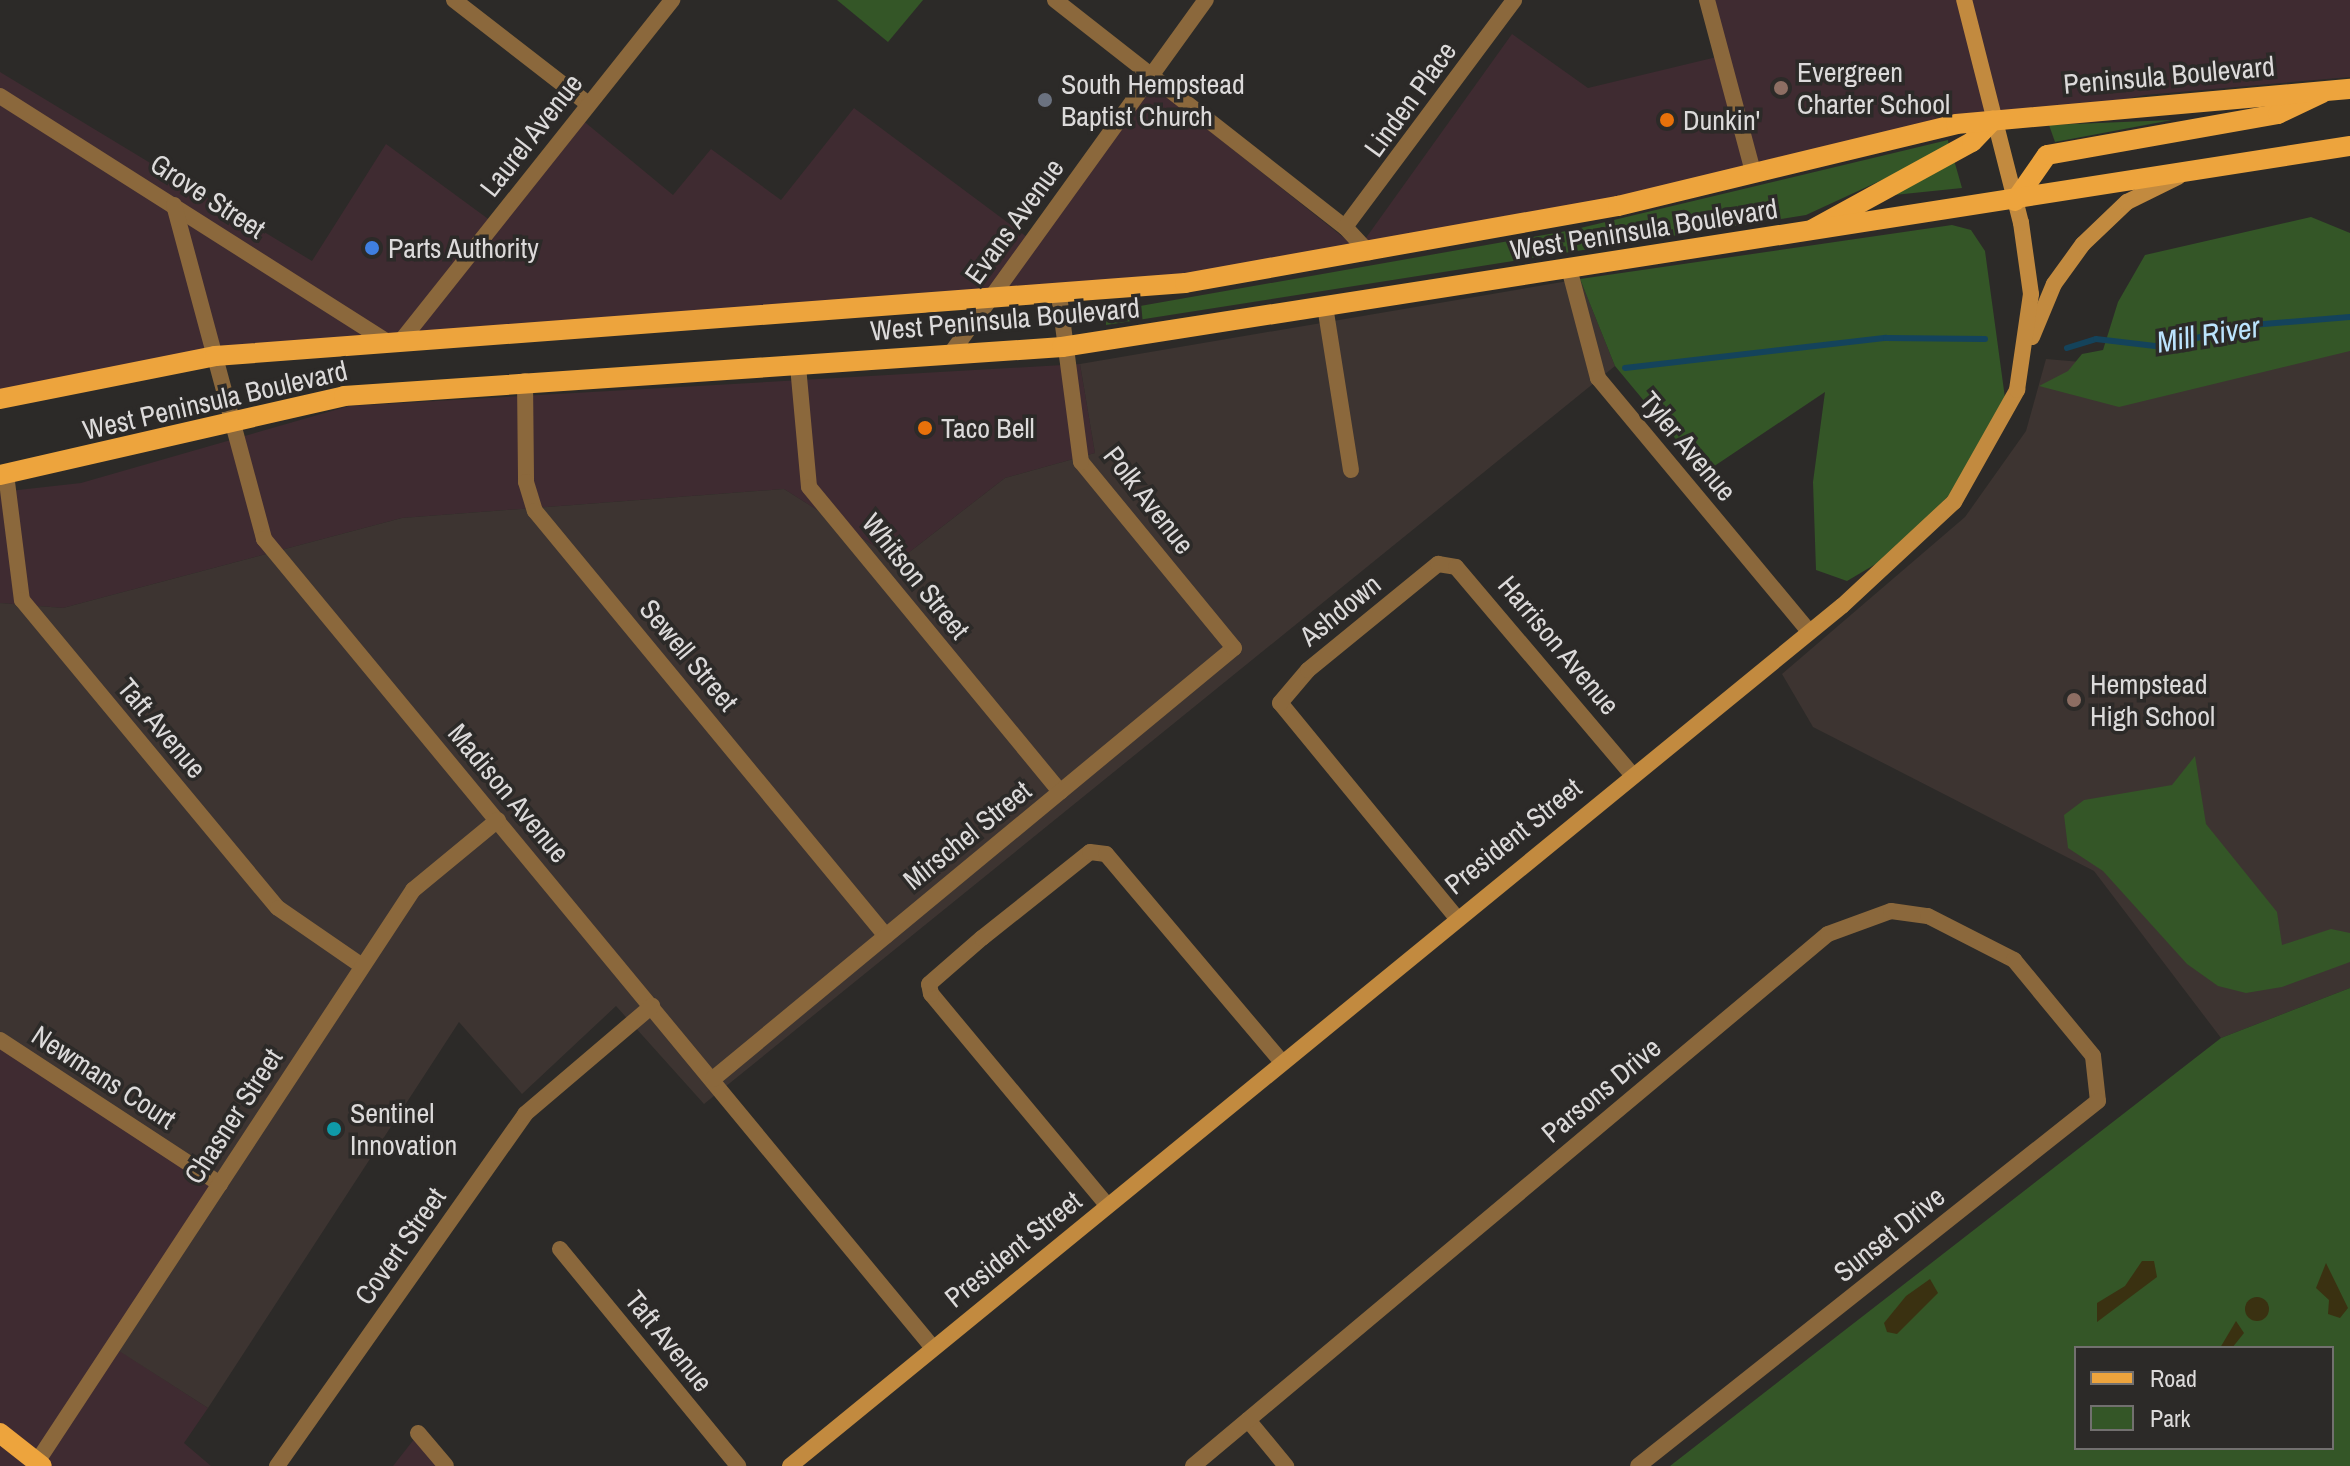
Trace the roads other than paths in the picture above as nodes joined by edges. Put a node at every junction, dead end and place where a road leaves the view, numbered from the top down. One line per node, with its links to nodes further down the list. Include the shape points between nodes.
1 (454, 0): 12 (street)
2 (672, 0): 12 (street, Laurel Avenue)
3 (1055, 0): 8 (street)
4 (1206, 0): 8 (street, Evans Avenue)
5 (1514, 0): 19 (street, Linden Place)
6 (1707, 0): 16 (street)
7 (1964, 0): 13 (street, President Street)
8 (1151, 76): 19 (street); 24 (street, Evans Avenue)
9 (2350, 89): 10 (main road, Peninsula Boulevard)
10 (2328, 90): 13 (main road, Peninsula Boulevard); 17 (main road, via 2278,114 2047,155)
11 (0, 96): 18 (street, Grove Street)
12 (588, 104): 26 (street, Laurel Avenue)
13 (1993, 120): 16 (main road, West Peninsula Boulevard); 17 (street, President Street); 20 (main road, via 1972,142)
14 (2350, 146): 15 (main road)
15 (2193, 170): 17 (main road); 28 (street, via 2127,202 2083,244 2054,284)
16 (1753, 172): 21 (main road, West Peninsula Boulevard)
17 (2015, 201): 20 (main road, West Peninsula Boulevard); 28 (street, President Street, via 2031,294)
18 (174, 205): 26 (street, Grove Street); 29 (street, Madison Avenue)
19 (1345, 227): 21 (street)
20 (1810, 230): 22 (main road, West Peninsula Boulevard)
21 (1369, 253): 23 (main road, West Peninsula Boulevard)
22 (1570, 272): 25 (main road, West Peninsula Boulevard); 39 (street, Tyler Avenue, via 1598,378)
23 (1059, 295): 24 (main road, West Peninsula Boulevard); 27 (street, Polk Avenue)
24 (988, 302): 26 (main road, West Peninsula Boulevard); 30 (street, Evans Avenue)
25 (1325, 306): 27 (main road, West Peninsula Boulevard); 35 (street)
26 (394, 341): 29 (main road, West Peninsula Boulevard)
27 (1062, 347): 30 (main road, West Peninsula Boulevard); 38 (street, Polk Avenue, via 1081,462)
28 (2027, 350): 39 (street, President Street, via 1990,448 1954,502)
29 (215, 356): 33 (main road, West Peninsula Boulevard); 34 (street, Madison Avenue)
30 (949, 356): 31 (main road, West Peninsula Boulevard)
31 (798, 366): 32 (main road, West Peninsula Boulevard); 41 (street, Whitson Street, via 809,487)
32 (525, 381): 34 (main road, West Peninsula Boulevard, via 344,396); 44 (street, Sewell Street, via 526,482 535,511)
33 (0, 399)
34 (232, 420): 36 (main road, West Peninsula Boulevard); 42 (street, Madison Avenue, via 264,539)
35 (1351, 470)
36 (3, 475): 45 (street, Taft Avenue, via 22,600 278,908)
37 (1438, 564): 40 (street, Harrison Avenue, via 1469,578); 43 (street, Ashdown, via 1308,670 1280,703)
38 (1218, 628): 41 (street, Mirschel Street, via 1234,648)
39 (1809, 631): 40 (street, President Street)
40 (1631, 773): 43 (street, President Street)
41 (1060, 792): 44 (street, Mirschel Street)
42 (498, 820): 45 (street, Chasner Street, via 413,890); 46 (street, Madison Avenue)
43 (1456, 917): 49 (street, President Street)
44 (886, 936): 50 (street, Mirschel Street)
45 (362, 966): 51 (street, Chasner Street)
46 (652, 1006): 50 (street, Madison Avenue); 59 (street, Covert Street, via 525,1114)
47 (2066, 1018): 55 (street, Parsons Drive, via 2031,975 1972,934 1891,911 1849,921); 65 (street, Sunset Drive, via 2093,1056 2098,1101)
48 (0, 1040): 51 (street, Newmans Court)
49 (1281, 1061): 52 (street, President Street); 52 (street, via 1122,866 1090,852 929,984 939,1007)
50 (713, 1079): 54 (street, Madison Avenue)
51 (220, 1184): 58 (street, Chasner Street)
52 (1107, 1205): 54 (street, President Street)
53 (560, 1249): 61 (street, Taft Avenue)
54 (933, 1348): 62 (street, President Street)
55 (1248, 1420): 63 (street, Parsons Drive); 64 (street)
56 (0, 1433): 58 (main road)
57 (418, 1433): 60 (street)
58 (40, 1464)
59 (277, 1466)
60 (446, 1466)
61 (738, 1466)
62 (790, 1466)
63 (1193, 1466)
64 (1286, 1466)
65 (1638, 1466)

